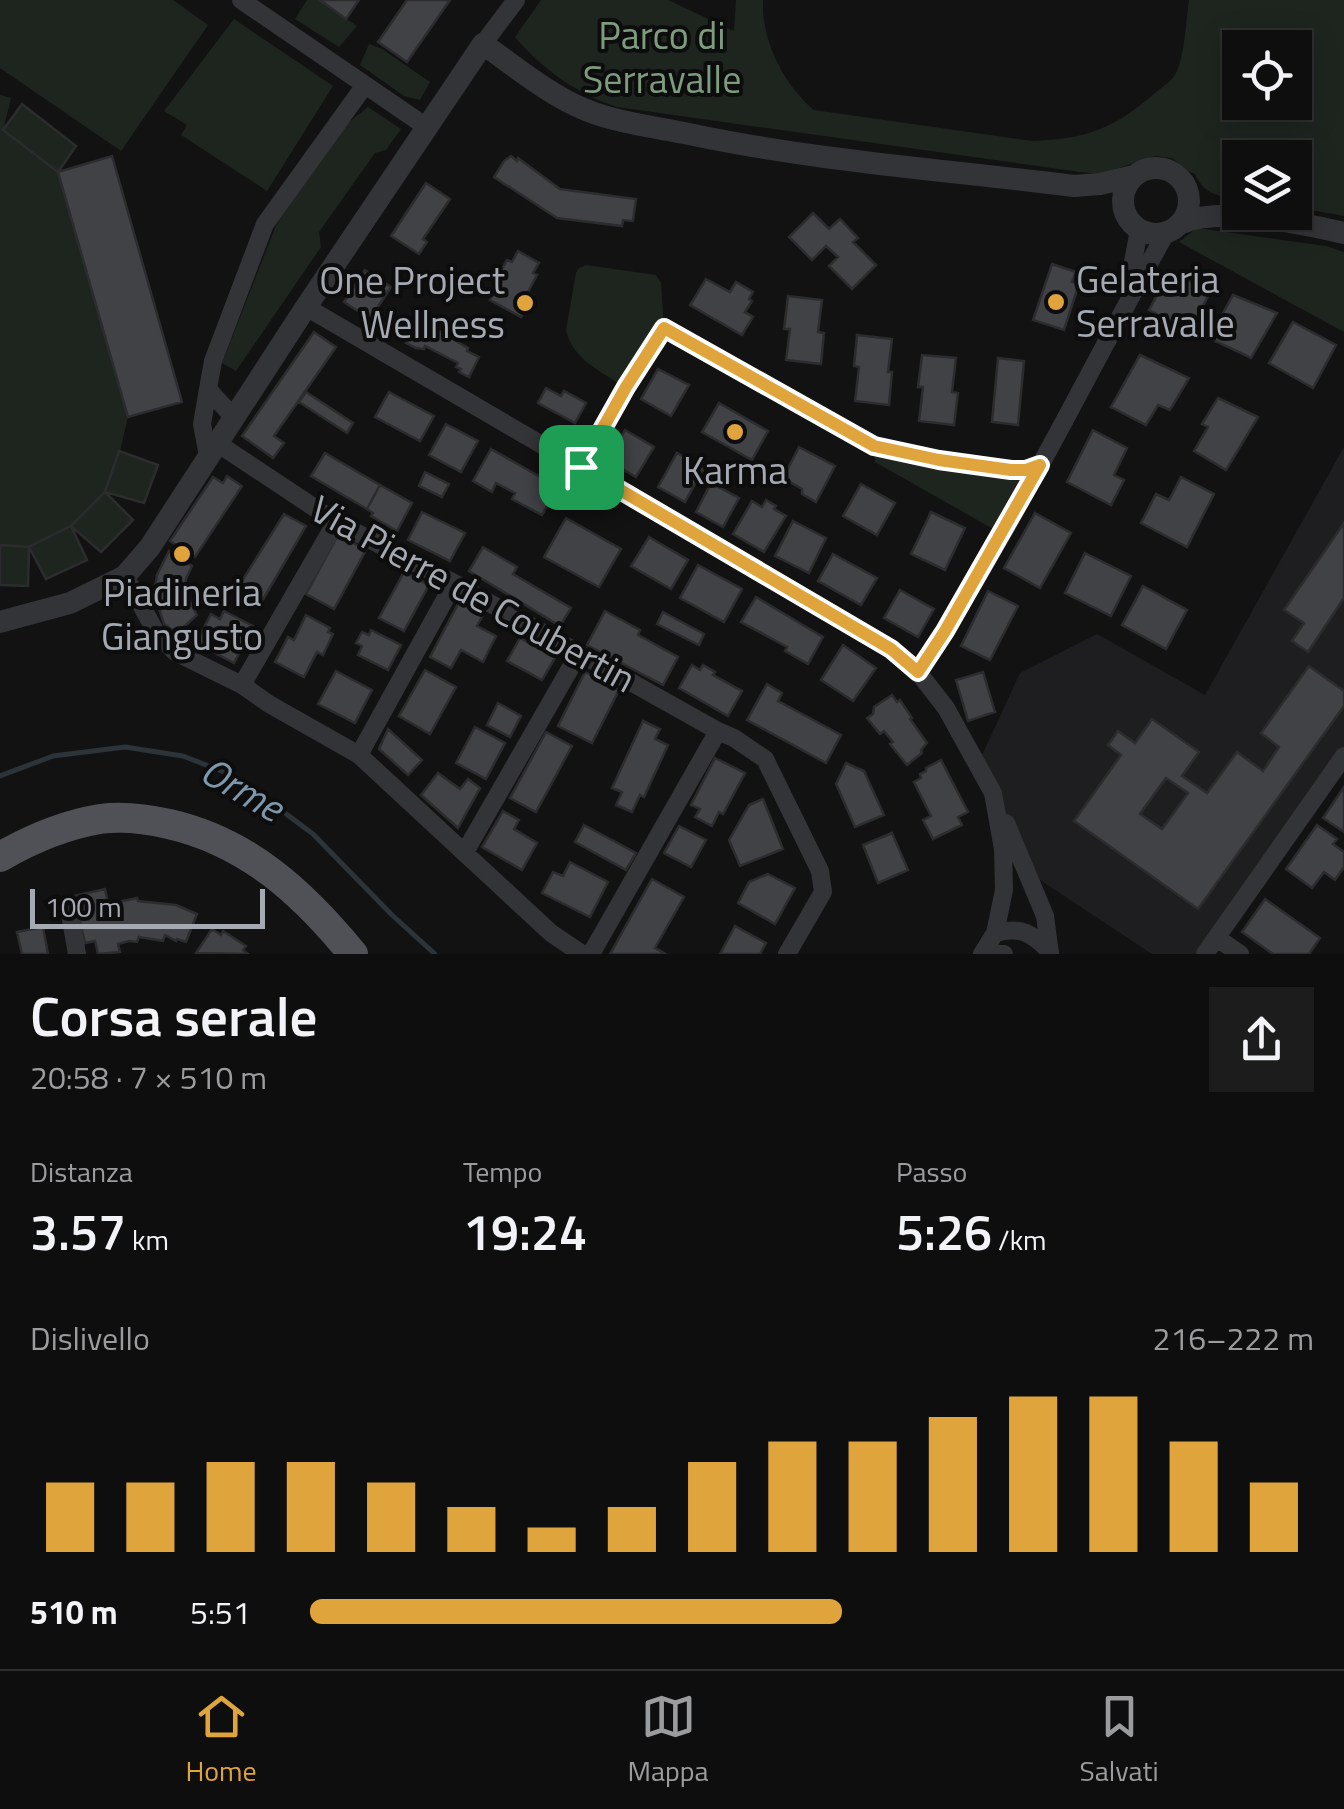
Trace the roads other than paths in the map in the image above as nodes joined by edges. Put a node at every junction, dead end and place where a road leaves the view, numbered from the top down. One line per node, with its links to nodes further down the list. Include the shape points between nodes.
1 (241, 0): 4 (street)
2 (516, 0): 3 (street)
3 (483, 44): 5 (street); 7 (street, via 555,94 602,116 784,152)
4 (365, 85): 5 (street); 17 (street, via 265,224)
5 (428, 128): 15 (street)
6 (1134, 176): 7 (street); 8 (street, via 1163,168); 11 (street, via 1123,192)
7 (1074, 186): 11 (street)
8 (1187, 190): 9 (street); 12 (street, via 1189,207)
9 (1222, 210)
10 (1222, 217): 12 (street, via 1194,218)
11 (1131, 221): 12 (street, via 1148,234); 16 (street)
12 (1174, 228): 16 (street)
13 (1312, 228): 14 (street)
14 (1344, 233)
15 (306, 307): 18 (street); 21 (street)
16 (1124, 310): 20 (street)
17 (208, 388): 18 (street); 19 (street, via 202,424)
18 (234, 418): 19 (street)
19 (212, 450): 22 (street, Via Pierre de Coubertin); 23 (street)
20 (1040, 465): 21 (street, via 1011,470 874,446 664,328); 27 (street)
21 (581, 467): 27 (street, via 891,649)
22 (336, 522): 24 (street, Via Pierre de Coubertin); 28 (street)
23 (125, 576): 25 (street, via 70,603); 28 (street, via 156,634 175,652)
24 (454, 584): 26 (street, Via Pierre de Coubertin); 30 (street)
25 (0, 622)
26 (579, 653): 29 (street, Via Pierre de Coubertin); 33 (street)
27 (918, 672): 32 (street)
28 (242, 685): 30 (street)
29 (726, 734): 43 (street); 44 (street, Via Pierre de Coubertin, via 765,759 820,871 823,892)
30 (359, 754): 33 (street)
31 (1344, 756): 37 (street)
32 (994, 793): 36 (street, via 1004,890); 39 (street, via 1045,916)
33 (465, 852): 42 (street)
34 (0, 857): 41 (main road, via 63,828 104,818 192,829 240,850 292,888)
35 (70, 914): 40 (street)
36 (995, 933): 38 (street); 39 (street, via 1022,930)
37 (1211, 946): 46 (street)
38 (983, 952): 45 (street)
39 (1050, 953)
40 (78, 954)
41 (353, 954)
42 (582, 954)
43 (591, 954)
44 (787, 954)
45 (1004, 954)
46 (1240, 954)

